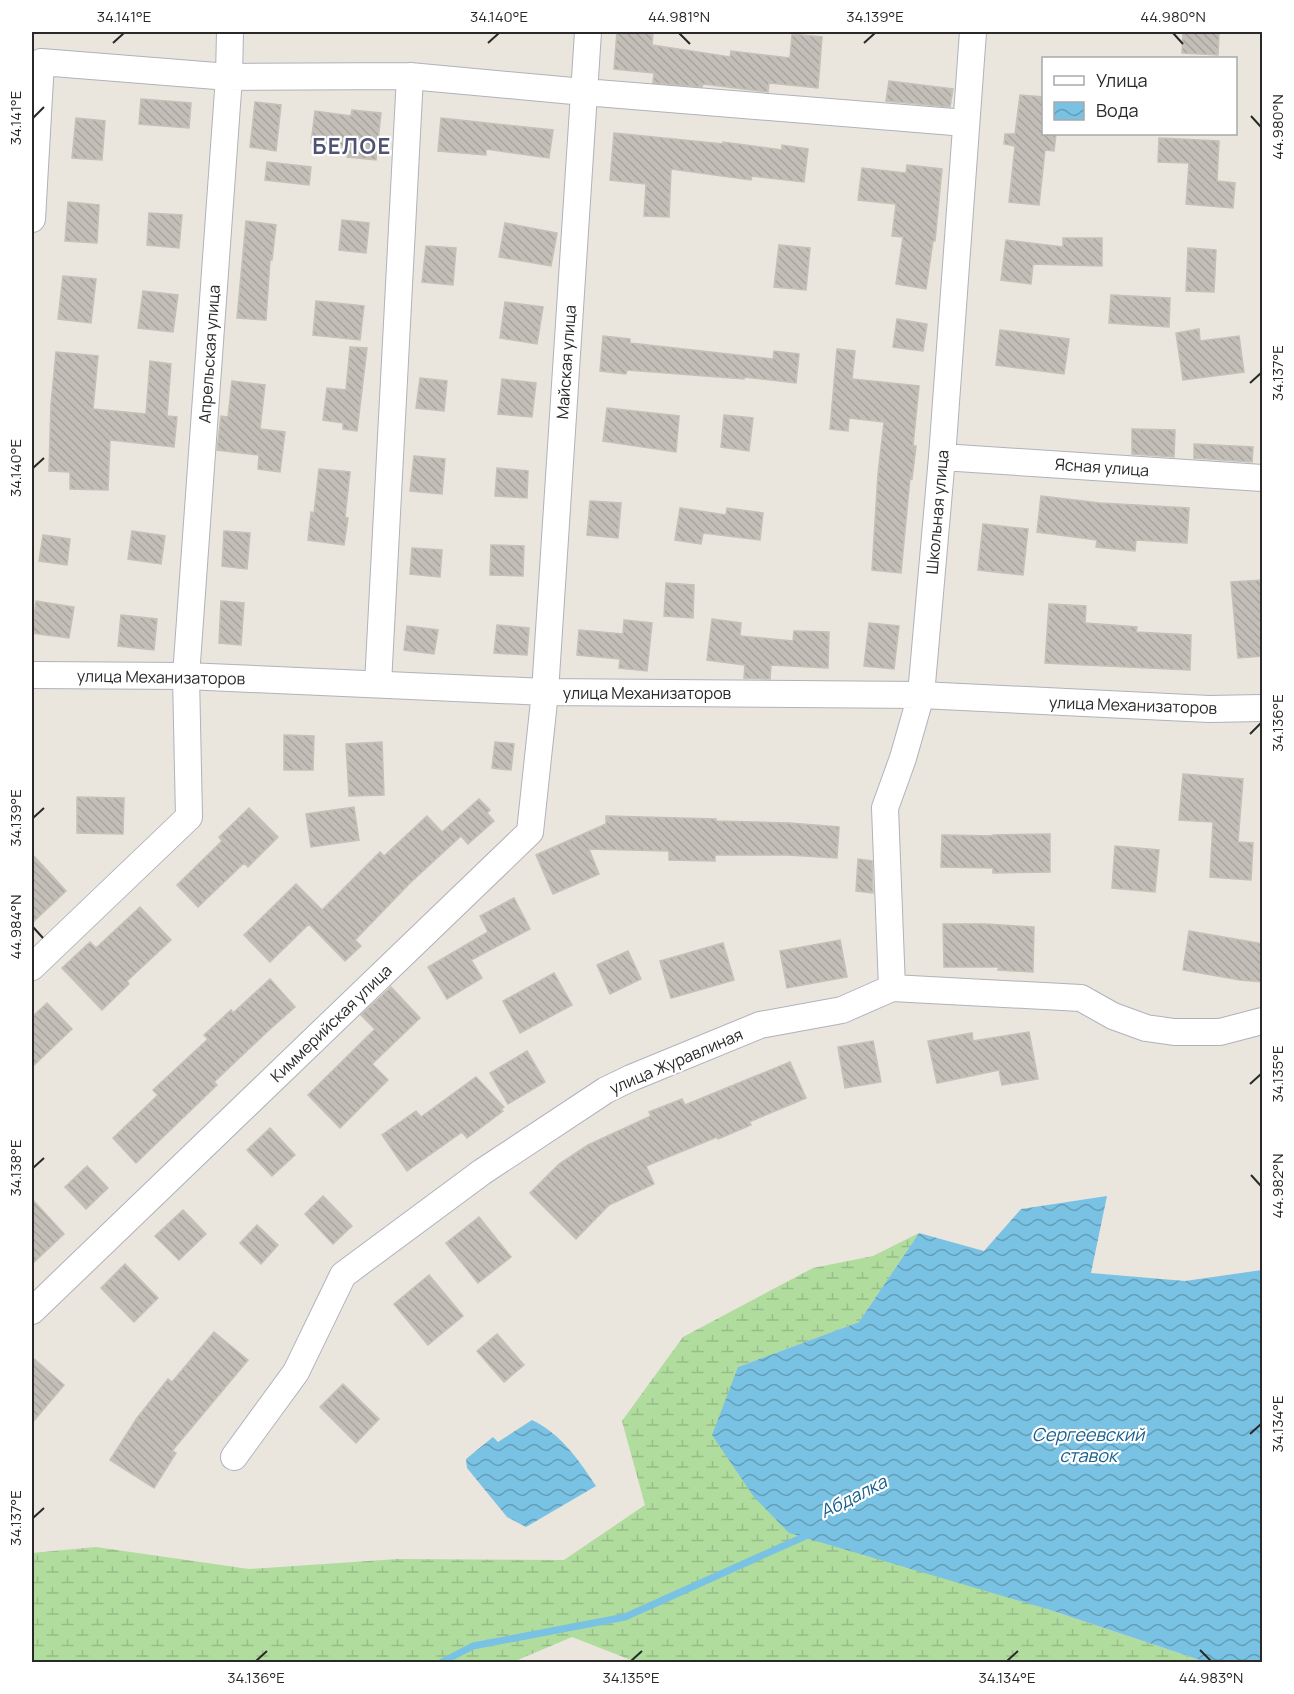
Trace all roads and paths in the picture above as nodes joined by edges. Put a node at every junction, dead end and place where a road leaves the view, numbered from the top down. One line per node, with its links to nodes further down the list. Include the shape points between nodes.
1 (230, 32): 5 (street, Апрельская улица)
2 (588, 32): 6 (street, Майская улица)
3 (973, 32): 7 (street, Школьная улица)
4 (410, 76): 5 (street); 6 (street); 13 (street)
5 (229, 77): 8 (street, via 41,62); 12 (street, Апрельская улица)
6 (584, 92): 7 (street); 14 (street, Майская улица)
7 (966, 123): 9 (street, Школьная улица)
8 (32, 219)
9 (942, 457): 10 (street, Ясная улица); 15 (street, Школьная улица)
10 (1263, 478)
11 (32, 675): 12 (street, улица Механизаторов)
12 (186, 676): 13 (street, улица Механизаторов); 17 (street, Апрельская улица, via 189,817)
13 (378, 684): 14 (street, улица Механизаторов)
14 (545, 692): 15 (street, улица Механизаторов); 20 (street, Киммерийская улица, via 530,832)
15 (921, 695): 16 (street, улица Механизаторов, via 1209,709); 18 (street, Школьная улица, via 885,808)
16 (1263, 708)
17 (32, 967)
18 (892, 988): 19 (street, улица Журавлиная, via 1081,998 1113,1016 1146,1028 1174,1032 1220,1032); 21 (street, улица Журавлиная, via 842,1010 760,1025 631,1078 606,1090 482,1172 344,1275 296,1372)
19 (1263, 1021)
20 (32, 1311)
21 (234, 1457)

